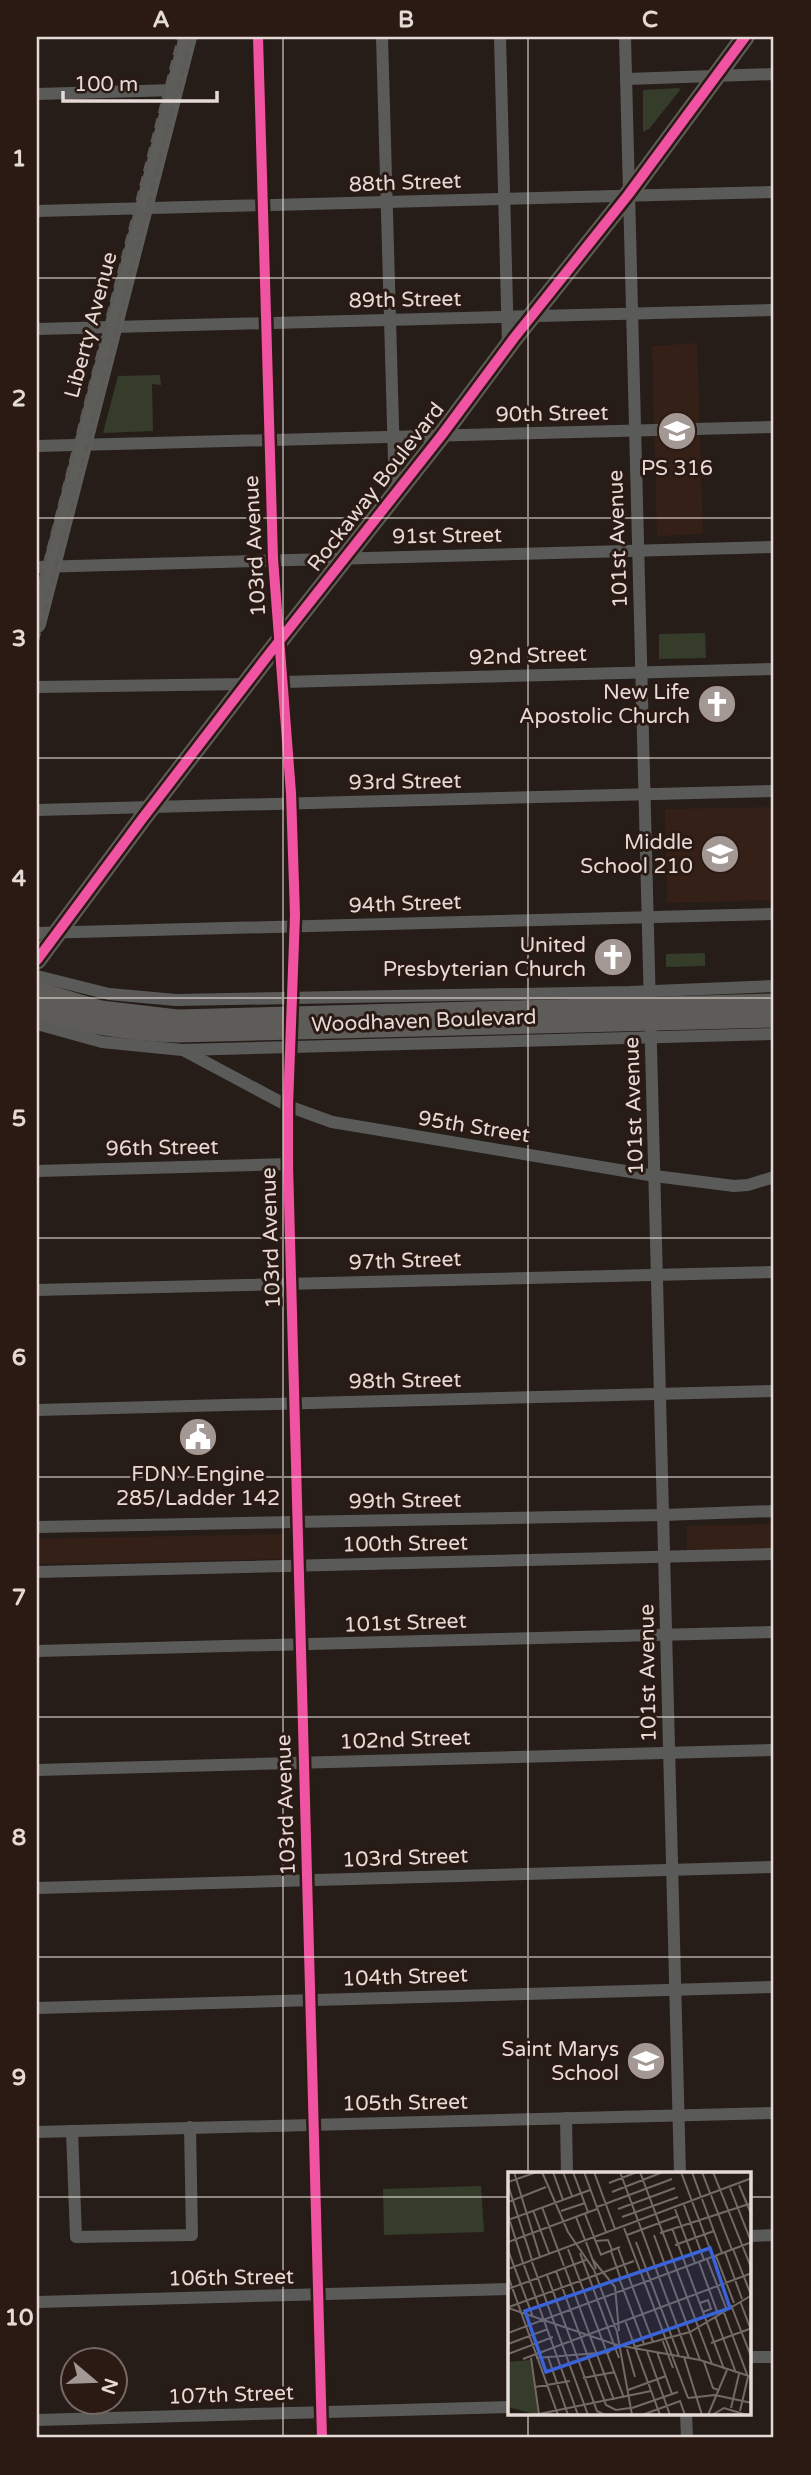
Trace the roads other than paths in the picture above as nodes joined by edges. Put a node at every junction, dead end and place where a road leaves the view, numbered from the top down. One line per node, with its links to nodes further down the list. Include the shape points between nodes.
1 (188, 37): 10 (street, Liberty Avenue)
2 (258, 37): 16 (street, 103rd Avenue)
3 (383, 37): 15 (street)
4 (500, 37): 14 (street)
5 (625, 37): 9 (street, 101st Avenue)
6 (745, 37): 8 (main road, Rockaway Boulevard)
7 (774, 74): 8 (street)
8 (715, 76): 9 (street); 13 (main road, Rockaway Boulevard)
9 (626, 79): 13 (street, 101st Avenue)
10 (175, 90): 11 (street); 17 (street, Liberty Avenue)
11 (37, 94)
12 (774, 192): 13 (street, 88th Street)
13 (628, 195): 14 (street, 88th Street); 20 (street, 101st Avenue); 21 (main road, Rockaway Boulevard)
14 (504, 199): 15 (street, 88th Street); 22 (street)
15 (386, 203): 16 (street, 88th Street); 23 (street)
16 (264, 206): 17 (street, 88th Street); 24 (street, 103rd Avenue)
17 (145, 208): 18 (street, 88th Street); 25 (street, Liberty Avenue)
18 (37, 211)
19 (774, 310): 20 (street, 89th Street)
20 (632, 313): 21 (street, 89th Street); 29 (street, 101st Avenue)
21 (532, 316): 22 (street, 89th Street); 27 (main road, Rockaway Boulevard)
22 (507, 317): 23 (street, 89th Street); 27 (street)
23 (390, 320): 24 (street, 89th Street); 31 (street)
24 (267, 323): 25 (street, 89th Street); 32 (street, 103rd Avenue)
25 (114, 326): 26 (street, 89th Street); 33 (street, Liberty Avenue)
26 (37, 329)
27 (508, 346): 30 (main road, Rockaway Boulevard)
28 (774, 427): 29 (street, 90th Street)
29 (635, 431): 30 (street, 90th Street); 37 (street, 101st Avenue)
30 (441, 436): 31 (street, 90th Street); 35 (main road, Rockaway Boulevard)
31 (391, 437): 32 (street, 90th Street); 35 (street)
32 (270, 440): 33 (street, 90th Street); 39 (street, 103rd Avenue)
33 (83, 444): 34 (street, 90th Street); 40 (street, Liberty Avenue)
34 (37, 446)
35 (395, 495): 38 (main road, Rockaway Boulevard)
36 (774, 547): 37 (street, 91st Street)
37 (638, 551): 38 (street, 91st Street); 44 (street, 101st Avenue)
38 (344, 558): 39 (street, 91st Street); 42 (main road, Rockaway Boulevard)
39 (273, 559): 40 (street, 91st Street); 42 (street, 103rd Avenue)
40 (44, 567): 41 (street, Liberty Avenue)
41 (37, 624)
42 (280, 641): 45 (street, 103rd Avenue); 46 (main road, Rockaway Boulevard)
43 (774, 669): 44 (street, 92nd Street)
44 (641, 673): 45 (street, 92nd Street); 49 (street, 101st Avenue)
45 (283, 682): 50 (street, 103rd Avenue)
46 (247, 684): 47 (street); 51 (main road, Rockaway Boulevard)
47 (37, 687)
48 (774, 791): 49 (street, 93rd Street)
49 (644, 795): 50 (street, 93rd Street); 54 (street, 101st Avenue)
50 (291, 804): 51 (street, 93rd Street); 55 (street, 103rd Avenue)
51 (150, 808): 52 (street, 93rd Street); 56 (main road, Rockaway Boulevard)
52 (37, 810)
53 (774, 914): 54 (street, 94th Street)
54 (648, 917): 55 (street, 94th Street); 66 (street, 101st Avenue)
55 (295, 926): 56 (street, 94th Street); 68 (street, 103rd Avenue)
56 (58, 932): 57 (street, 94th Street); 58 (main road, Rockaway Boulevard)
57 (37, 933)
58 (37, 960)
59 (37, 976): 68 (street, Woodhaven Boulevard, via 109,994 176,1000)
60 (774, 986): 66 (street, Woodhaven Boulevard)
61 (37, 991): 68 (main road, Woodhaven Boulevard, via 101,1010 141,1016)
62 (562, 993): 64 (main road); 66 (street, Woodhaven Boulevard); 68 (street, Woodhaven Boulevard)
63 (774, 1003): 66 (main road, Woodhaven Boulevard)
64 (605, 1007): 66 (main road, Woodhaven Boulevard); 68 (main road, Woodhaven Boulevard)
65 (37, 1009): 68 (main road, Woodhaven Boulevard, via 141,1032)
66 (651, 1014): 67 (main road, Woodhaven Boulevard); 68 (main road, Woodhaven Boulevard); 70 (street, Woodhaven Boulevard); 75 (street, 101st Avenue)
67 (774, 1018)
68 (292, 1023): 71 (street, Woodhaven Boulevard); 72 (street, 103rd Avenue)
69 (37, 1024): 71 (street, Woodhaven Boulevard, via 102,1042)
70 (774, 1034)
71 (182, 1050): 72 (street, 95th Street)
72 (288, 1106): 73 (street, 103rd Avenue); 75 (street, 95th Street, via 352,1126)
73 (288, 1164): 74 (street, 96th Street); 79 (street, 103rd Avenue)
74 (37, 1171)
75 (655, 1176): 76 (street, 95th Street, via 734,1186); 78 (street, 101st Avenue)
76 (774, 1177)
77 (774, 1272): 78 (street, 97th Street)
78 (657, 1274): 79 (street, 97th Street); 82 (street, 101st Avenue)
79 (292, 1283): 80 (street, 97th Street); 83 (street, 103rd Avenue)
80 (37, 1290)
81 (774, 1391): 82 (street, 98th Street)
82 (660, 1394): 83 (street, 98th Street); 86 (street, 101st Avenue)
83 (294, 1403): 84 (street, 98th Street); 87 (street, 103rd Avenue)
84 (37, 1410)
85 (774, 1511): 86 (street, 99th Street)
86 (663, 1515): 87 (street, 99th Street); 90 (street, 101st Avenue)
87 (298, 1522): 88 (street, 99th Street); 91 (street, 103rd Avenue)
88 (37, 1527)
89 (774, 1554): 90 (street, 100th Street)
90 (664, 1557): 91 (street, 100th Street); 94 (street, 101st Avenue)
91 (299, 1566): 92 (street, 100th Street); 95 (street, 103rd Avenue)
92 (37, 1572)
93 (774, 1632): 94 (street, 101st Street)
94 (667, 1635): 95 (street, 101st Street); 98 (street, 101st Avenue)
95 (301, 1645): 96 (street, 101st Street); 99 (street, 103rd Avenue)
96 (37, 1651)
97 (774, 1750): 98 (street, 102nd Street)
98 (670, 1752): 99 (street, 102nd Street); 102 (street, 101st Avenue)
99 (304, 1762): 100 (street, 102nd Street); 103 (street, 103rd Avenue)
100 (37, 1770)
101 (774, 1867): 102 (street, 103rd Street)
102 (673, 1870): 103 (street, 103rd Street); 106 (street, 101st Avenue)
103 (308, 1880): 104 (street, 103rd Street); 107 (street, 103rd Avenue)
104 (37, 1888)
105 (774, 1987): 106 (street, 104th Street)
106 (676, 1990): 107 (street, 104th Street); 110 (street, 101st Avenue)
107 (311, 1999): 108 (street, 104th Street); 112 (street, 103rd Avenue)
108 (37, 2008)
109 (774, 2113): 110 (street, 105th Street)
110 (679, 2115): 111 (street, 105th Street); 117 (street, 101st Avenue)
111 (566, 2118): 112 (street, 105th Street); 116 (street)
112 (313, 2124): 113 (street, 105th Street); 121 (street, 103rd Avenue)
113 (190, 2127): 114 (street, 105th Street); 114 (street, via 192,2235 76,2237)
114 (72, 2131): 115 (street, 105th Street)
115 (37, 2132)
116 (568, 2172)
117 (680, 2172)
118 (774, 2235): 119 (street)
119 (752, 2236)
120 (508, 2289): 121 (street, 106th Street)
121 (318, 2295): 122 (street, 106th Street); 126 (street, 103rd Avenue)
122 (37, 2302)
123 (752, 2357): 124 (street)
124 (774, 2357)
125 (508, 2407): 126 (street, 107th Street)
126 (321, 2412): 128 (street, 107th Street); 129 (street, 103rd Avenue)
127 (686, 2416): 130 (street)
128 (37, 2420)
129 (322, 2438)
130 (687, 2438)

